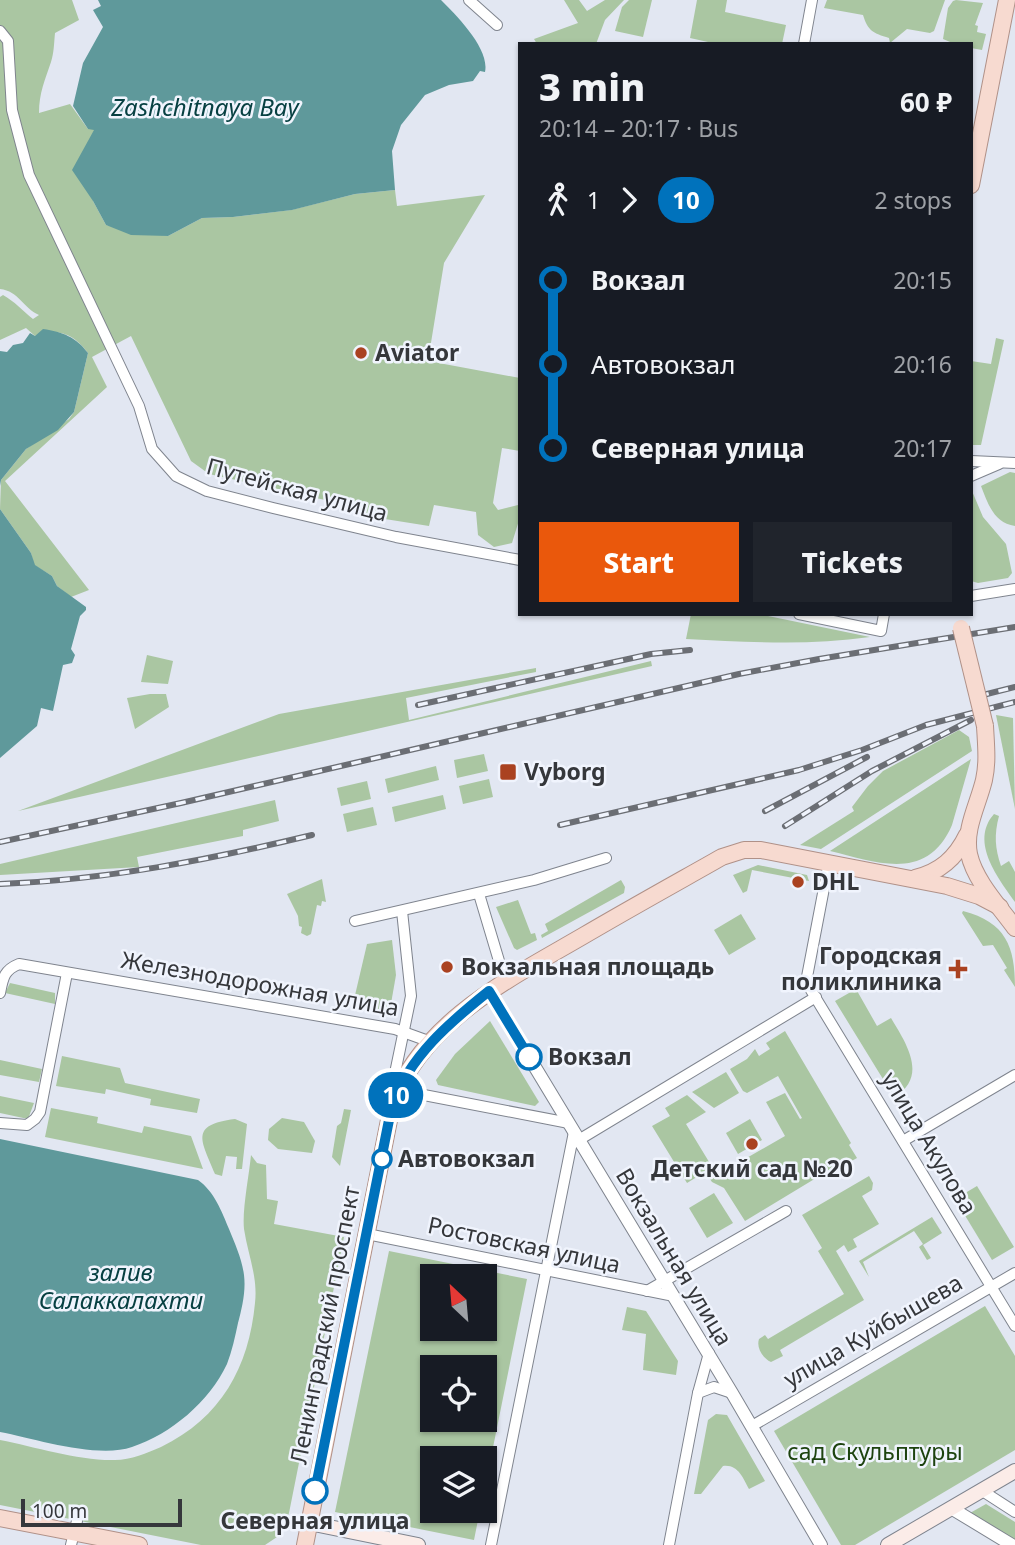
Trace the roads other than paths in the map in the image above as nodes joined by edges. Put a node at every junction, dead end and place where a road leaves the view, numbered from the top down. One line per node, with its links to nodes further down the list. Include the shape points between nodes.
1 (470, 0): 4 (street)
2 (813, 0): 6 (street)
3 (1007, 0): 7 (main road)
4 (497, 25)
5 (0, 31): 12 (street, Путейская улица, via 8,41 12,110 29,175 139,406 152,449 176,476 207,491 273,508)
6 (804, 42)
7 (977, 126): 8 (main road)
8 (973, 165)
9 (973, 461): 10 (street)
10 (1010, 462): 11 (street)
11 (973, 475)
12 (518, 561)
13 (1015, 589): 14 (street)
14 (973, 596)
15 (809, 616): 16 (street, via 881,631)
16 (884, 616)
17 (958, 617): 18 (main road, bridge, via 987,750 984,780)
18 (967, 835): 21 (main road, via 947,864); 23 (main road, via 973,867)
19 (606, 858): 22 (street)
20 (829, 862): 21 (main road); 28 (main road, via 761,850 730,853); 31 (street, улица Акулова, via 807,982)
21 (913, 878): 23 (main road, via 963,890)
22 (479, 894): 24 (street); 28 (street)
23 (1000, 907): 26 (main road)
24 (402, 911): 25 (street); 32 (street, via 411,996)
25 (355, 921)
26 (1015, 928)
27 (67, 973): 30 (street, Железнодорожная улица, via 19,964 5,973); 32 (street, Железнодорожная улица); 36 (street, via 40,1112 27,1125)
28 (505, 981): 29 (main road)
29 (489, 991): 33 (main road); 37 (street, Вокзальная улица)
30 (0, 993)
31 (816, 997): 37 (street); 38 (street, улица Акулова)
32 (404, 1031): 33 (street, Железнодорожная улица); 35 (street, via 394,1078)
33 (431, 1042): 35 (main road, Ленинградский проспект)
34 (1015, 1075): 38 (street)
35 (398, 1090): 37 (street); 40 (main road, Ленинградский проспект)
36 (0, 1123)
37 (573, 1134): 41 (street); 43 (street, Вокзальная улица)
38 (902, 1141): 44 (street, улица Акулова)
39 (786, 1210): 43 (street)
40 (367, 1234): 41 (street, Ростовская улица); 57 (main road, Ленинградский проспект)
41 (546, 1271): 45 (street, Ростовская улица); 62 (street)
42 (1015, 1273): 44 (street, улица Куйбышева)
43 (664, 1280): 45 (street); 46 (street, Вокзальная улица)
44 (991, 1287): 47 (street, улица Акулова); 51 (street, улица Куйбышева)
45 (647, 1291): 46 (street, Ростовская улица)
46 (674, 1296): 48 (street, Вокзальная улица)
47 (1015, 1326)
48 (709, 1353): 49 (street); 50 (street, Вокзальная улица)
49 (698, 1393): 50 (street, via 714,1387); 63 (street)
50 (732, 1393): 51 (street, Вокзальная улица)
51 (752, 1426): 64 (street, Вокзальная улица)
52 (1015, 1471): 53 (main road)
53 (981, 1490): 54 (main road); 55 (street)
54 (951, 1508): 65 (main road); 66 (street)
55 (1015, 1512)
56 (0, 1518): 58 (main road)
57 (309, 1523): 60 (main road, Ленинградский проспект); 61 (main road)
58 (74, 1533): 59 (main road)
59 (138, 1545)
60 (304, 1545)
61 (418, 1545)
62 (491, 1545)
63 (669, 1545)
64 (821, 1545)
65 (888, 1545)
66 (1012, 1545)

